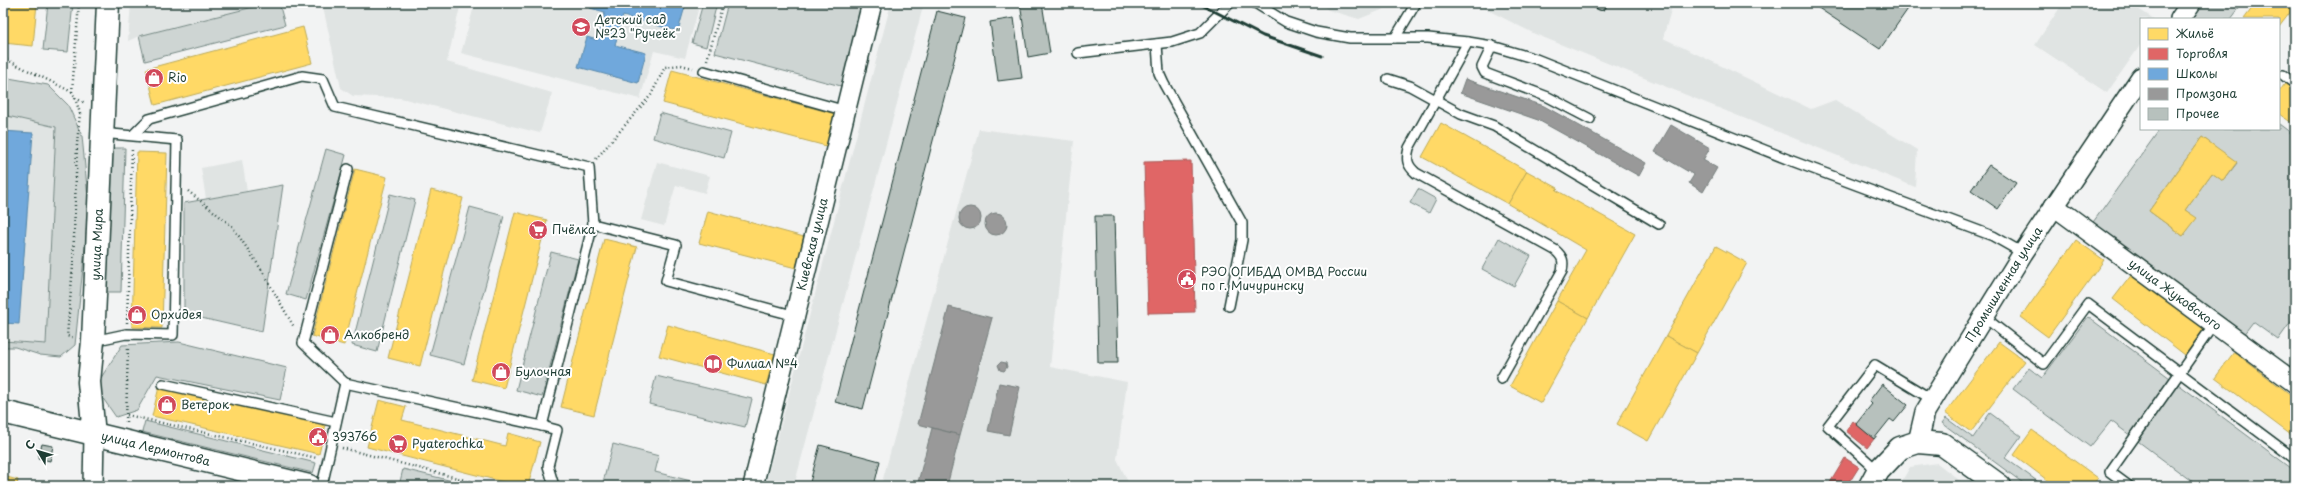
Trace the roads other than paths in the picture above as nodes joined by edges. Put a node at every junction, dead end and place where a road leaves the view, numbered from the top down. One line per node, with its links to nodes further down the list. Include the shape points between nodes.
1 (108, 3): 21 (street, улица Мира)
2 (872, 3): 19 (street, Киевская улица)
3 (1230, 3): 10 (lane, via 1200,33)
4 (1255, 3): 8 (lane, via 1286,22 1316,32 1350,38)
5 (1416, 3): 8 (lane)
6 (2191, 3): 7 (street)
7 (2181, 18)
8 (1395, 38): 9 (lane)
9 (1468, 42): 11 (lane); 18 (lane)
10 (1157, 44): 12 (lane); 28 (lane, via 1159,73 1164,84 1242,223 1242,240)
11 (1492, 46): 20 (lane, via 1482,67 1485,73 1548,96); 27 (lane, via 1536,59 1792,161 1993,236)
12 (1078, 53)
13 (704, 71): 19 (lane)
14 (2283, 75): 17 (lane)
15 (2140, 78): 24 (street, Промышленная улица)
16 (1388, 79): 18 (lane, via 1410,86)
17 (2295, 84)
18 (1436, 100): 26 (lane, via 1461,114 1494,126); 34 (lane, via 1409,148 1406,160 1409,168 1555,250 1564,262 1562,270)
19 (846, 111): 29 (street, Киевская улица)
20 (1590, 119)
21 (102, 122): 22 (lane); 32 (street, улица Мира)
22 (133, 136): 25 (lane, via 150,119 302,76 323,79 335,107 589,167); 32 (lane, via 177,140 173,335 126,334)
23 (348, 169): 35 (lane, via 303,343)
24 (2054, 206): 27 (street, Промышленная улица); 31 (street, улица Жуковского)
25 (593, 224): 29 (lane, via 676,244 666,281); 41 (lane)
26 (1659, 224)
27 (2022, 253): 30 (street, Промышленная улица)
28 (1229, 306)
29 (796, 316): 51 (street, Киевская улица)
30 (1984, 317): 33 (lane, via 2044,364 2088,304); 38 (street, Промышленная улица)
31 (2214, 324): 33 (lane); 36 (street, улица Жуковского)
32 (93, 342): 42 (street, улица Мира, via 89,382)
33 (2180, 372): 44 (lane); 53 (lane, via 2110,472)
34 (1501, 379)
35 (345, 383): 40 (lane); 41 (lane)
36 (2295, 383)
37 (163, 384): 40 (lane)
38 (1933, 400): 43 (street, Промышленная улица, via 1925,412); 45 (lane, via 1875,365 1828,426)
39 (3, 412): 42 (street, улица Лермонтова)
40 (336, 422): 49 (lane)
41 (542, 426): 50 (lane, via 556,430 548,466)
42 (94, 435): 46 (street, улица Лермонтова); 47 (street, улица Мира)
43 (1918, 442): 45 (street, via 1900,448); 52 (street, via 1942,444)
44 (2295, 459)
45 (1874, 479)
46 (267, 481): 48 (street, улица Лермонтова)
47 (93, 486)
48 (309, 486)
49 (322, 486)
50 (554, 486)
51 (753, 486)
52 (2000, 486)
53 (2129, 486)

